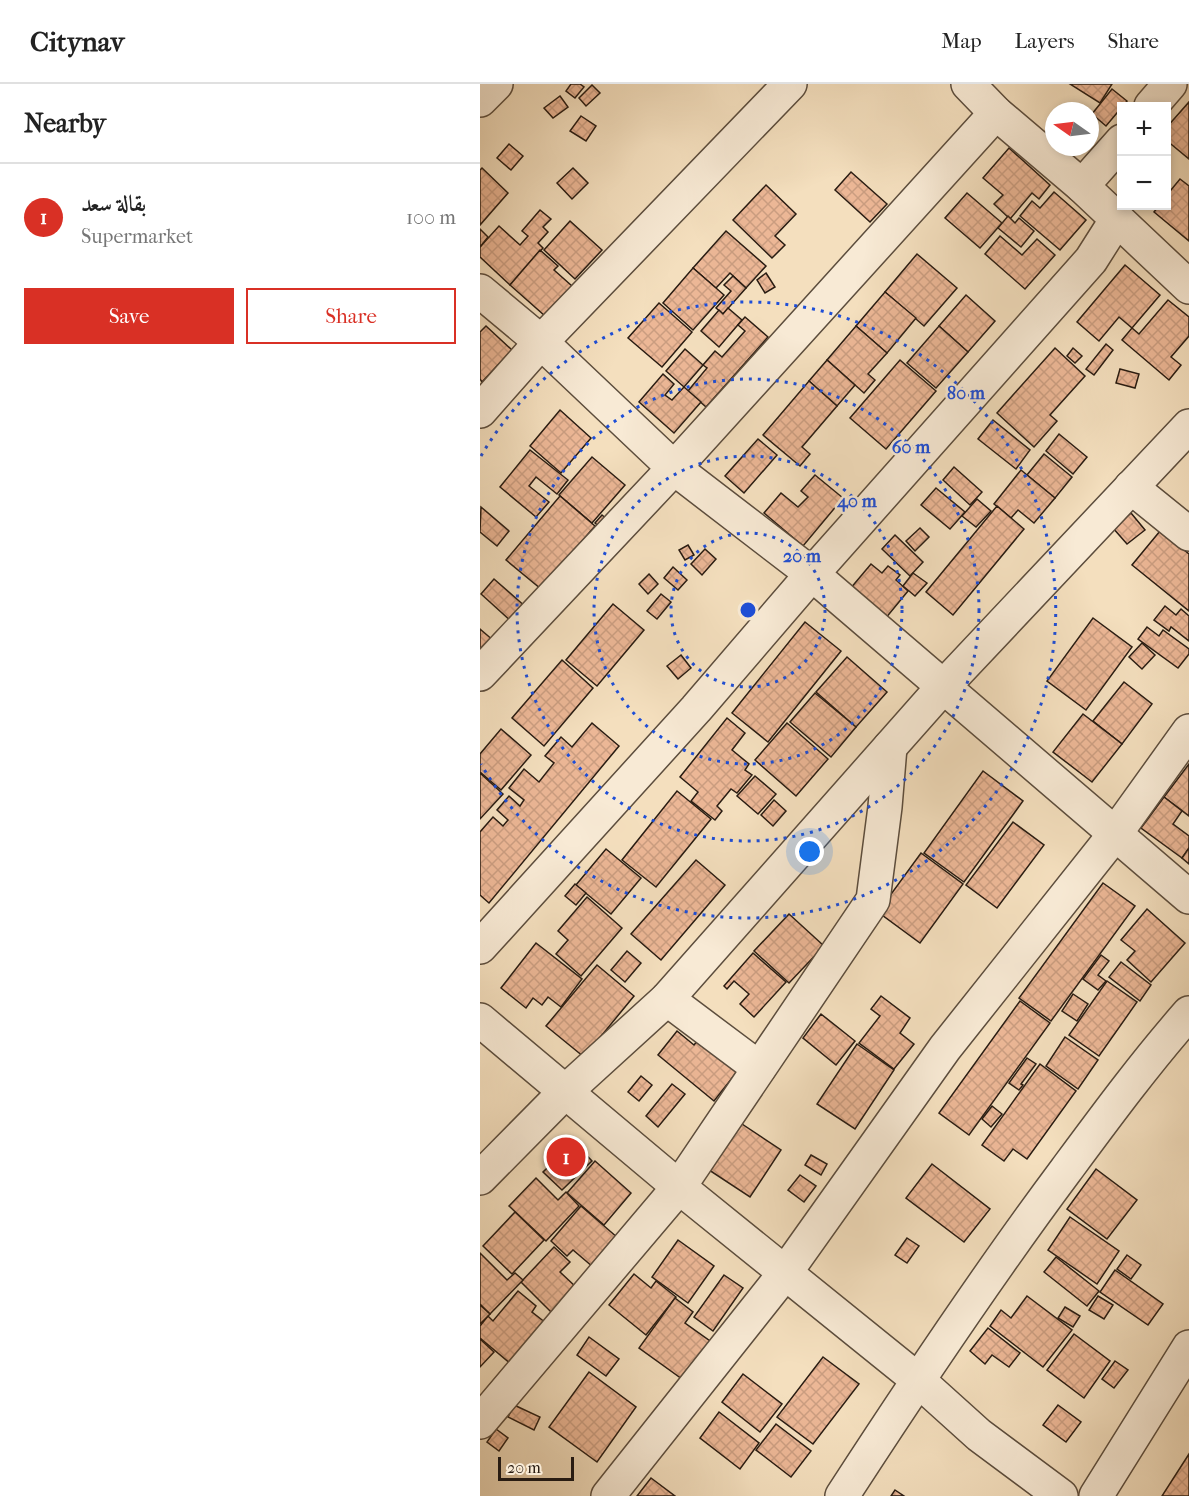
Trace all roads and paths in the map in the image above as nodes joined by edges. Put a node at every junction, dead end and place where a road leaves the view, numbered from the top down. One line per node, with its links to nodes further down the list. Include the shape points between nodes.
1 (496, 84): 5 (street)
2 (790, 84): 13 (street)
3 (968, 84): 7 (street)
4 (1170, 84): 6 (street)
5 (480, 100)
6 (1154, 102)
7 (996, 113): 9 (street); 16 (street)
8 (1117, 147): 9 (street)
9 (1082, 186): 10 (street)
10 (1118, 219): 11 (street); 19 (street, via 1091,260)
11 (1189, 287)
12 (480, 291): 13 (street)
13 (541, 342): 14 (street); 16 (street)
14 (480, 411)
15 (1189, 426): 17 (street)
16 (674, 468): 19 (street); 20 (street)
17 (1131, 487): 18 (street); 21 (street)
18 (1189, 534)
19 (812, 574): 21 (street); 26 (street, via 696,710)
20 (480, 674)
21 (943, 687): 23 (street); 24 (street)
22 (1189, 731): 24 (street)
23 (890, 747): 27 (street); 30 (street, via 873,900)
24 (1115, 834): 25 (street); 34 (street, via 945,1048)
25 (1189, 897)
26 (480, 947)
27 (667, 999): 30 (street); 31 (street)
28 (1189, 1013): 36 (street, via 1143,1066 1060,1178)
29 (480, 1020): 31 (street)
30 (759, 1068): 33 (street)
31 (566, 1091): 32 (street); 33 (street)
32 (480, 1178)
33 (679, 1187): 34 (street); 37 (street)
34 (785, 1273): 36 (street); 38 (street)
35 (1189, 1347): 41 (street)
36 (918, 1380): 39 (street); 40 (street, via 979,1435)
37 (480, 1422)
38 (608, 1496)
39 (842, 1496)
40 (1061, 1496)
41 (1096, 1496)

